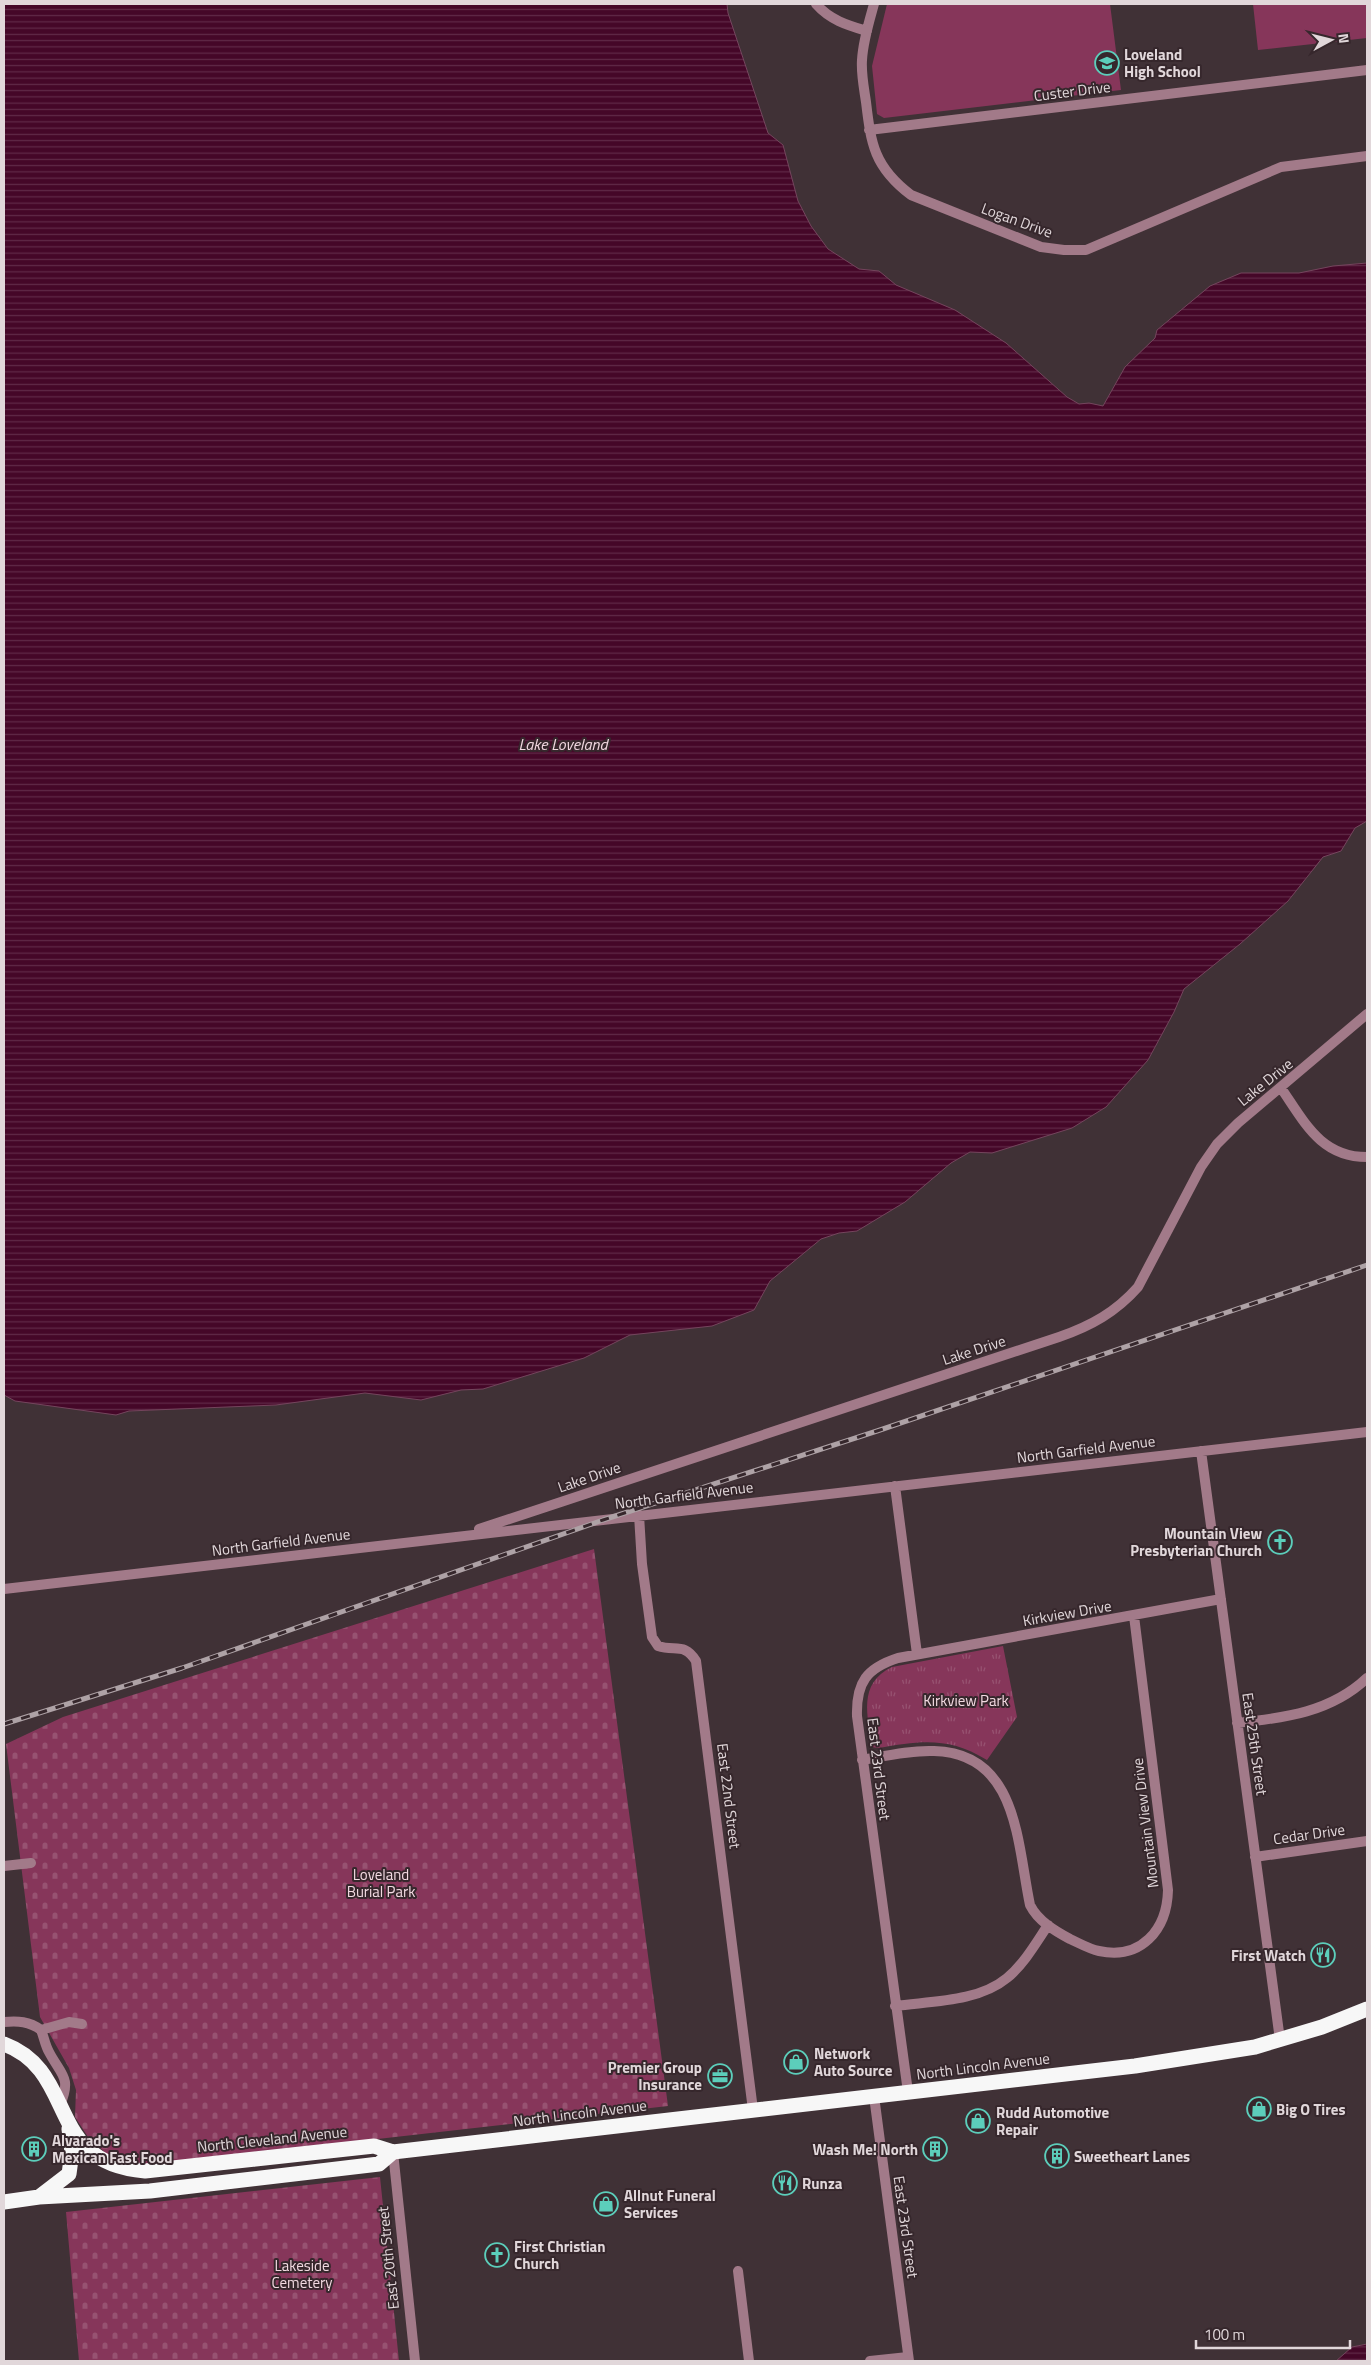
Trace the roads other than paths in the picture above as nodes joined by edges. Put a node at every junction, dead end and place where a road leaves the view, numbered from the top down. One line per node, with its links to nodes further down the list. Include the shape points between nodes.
1 (816, 4): 3 (street, via 826,15)
2 (874, 4): 3 (street, Logan Drive)
3 (867, 31): 5 (street, Logan Drive, via 862,70)
4 (1367, 70): 5 (street, Custer Drive)
5 (869, 130): 6 (street, Logan Drive, via 877,158 911,195 1041,247 1064,250 1097,247 1170,212 1281,167)
6 (1367, 156)
7 (1367, 1014): 8 (street, Lake Drive)
8 (1281, 1088): 9 (street, via 1324,1143 1347,1156); 14 (street, Lake Drive, via 1217,1144 1201,1167 1138,1287 1113,1311 1094,1323)
9 (1367, 1157)
10 (1367, 1432): 11 (street, North Garfield Avenue)
11 (1201, 1451): 12 (street, North Garfield Avenue); 16 (street, East 25th Street)
12 (895, 1486): 13 (street, North Garfield Avenue); 18 (street)
13 (639, 1516): 14 (street, North Garfield Avenue); 37 (street, East 22nd Street, via 652,1637 658,1646 684,1649 696,1661)
14 (465, 1536): 15 (street, North Garfield Avenue)
15 (4, 1589)
16 (1221, 1599): 17 (street, Kirkview Drive); 20 (street, East 25th Street)
17 (1134, 1616): 18 (street, Kirkview Drive); 26 (street, Mountain View Drive, via 1167,1870 1166,1908 1159,1928 1152,1936 1125,1952 1098,1951)
18 (917, 1654): 21 (street, East 23rd Street, via 882,1663 864,1679 856,1701)
19 (1367, 1678): 20 (street, via 1339,1700 1316,1710)
20 (1237, 1723): 23 (street, East 25th Street)
21 (862, 1760): 26 (street, Mountain View Drive, via 938,1751 971,1760 989,1773 1002,1788 1011,1810 1030,1905); 27 (street, East 23rd Street)
22 (1367, 1840): 23 (street, Cedar Drive)
23 (1255, 1857): 32 (street, East 25th Street)
24 (31, 1863): 25 (street)
25 (4, 1866)
26 (1048, 1926): 27 (street, via 1017,1968 1000,1984 979,1994)
27 (895, 2006): 34 (street, East 23rd Street)
28 (1367, 2009): 32 (highway, North Lincoln Avenue)
29 (4, 2022): 31 (street, via 21,2021)
30 (82, 2024): 31 (street, via 70,2022)
31 (41, 2030): 36 (street, via 48,2051 63,2071 66,2082 66,2092)
32 (1280, 2040): 34 (highway, North Lincoln Avenue, via 1135,2066)
33 (4, 2044): 36 (highway, North Cleveland Avenue, via 38,2068)
34 (908, 2092): 35 (highway, North Lincoln Avenue)
35 (874, 2096): 37 (highway, North Lincoln Avenue); 43 (street, East 23rd Street)
36 (60, 2105): 38 (highway, North Cleveland Avenue)
37 (753, 2110): 39 (highway, North Lincoln Avenue)
38 (68, 2126): 39 (highway, North Cleveland Avenue, via 86,2148 106,2163 145,2171 374,2146); 40 (highway, via 72,2152 69,2174)
39 (392, 2152): 40 (highway, North Lincoln Avenue, via 379,2164 150,2191); 44 (street, East 20th Street)
40 (40, 2197): 41 (highway, North Lincoln Avenue)
41 (4, 2202)
42 (738, 2271): 45 (street)
43 (909, 2359): 46 (street)
44 (415, 2361)
45 (749, 2361)
46 (870, 2361)

